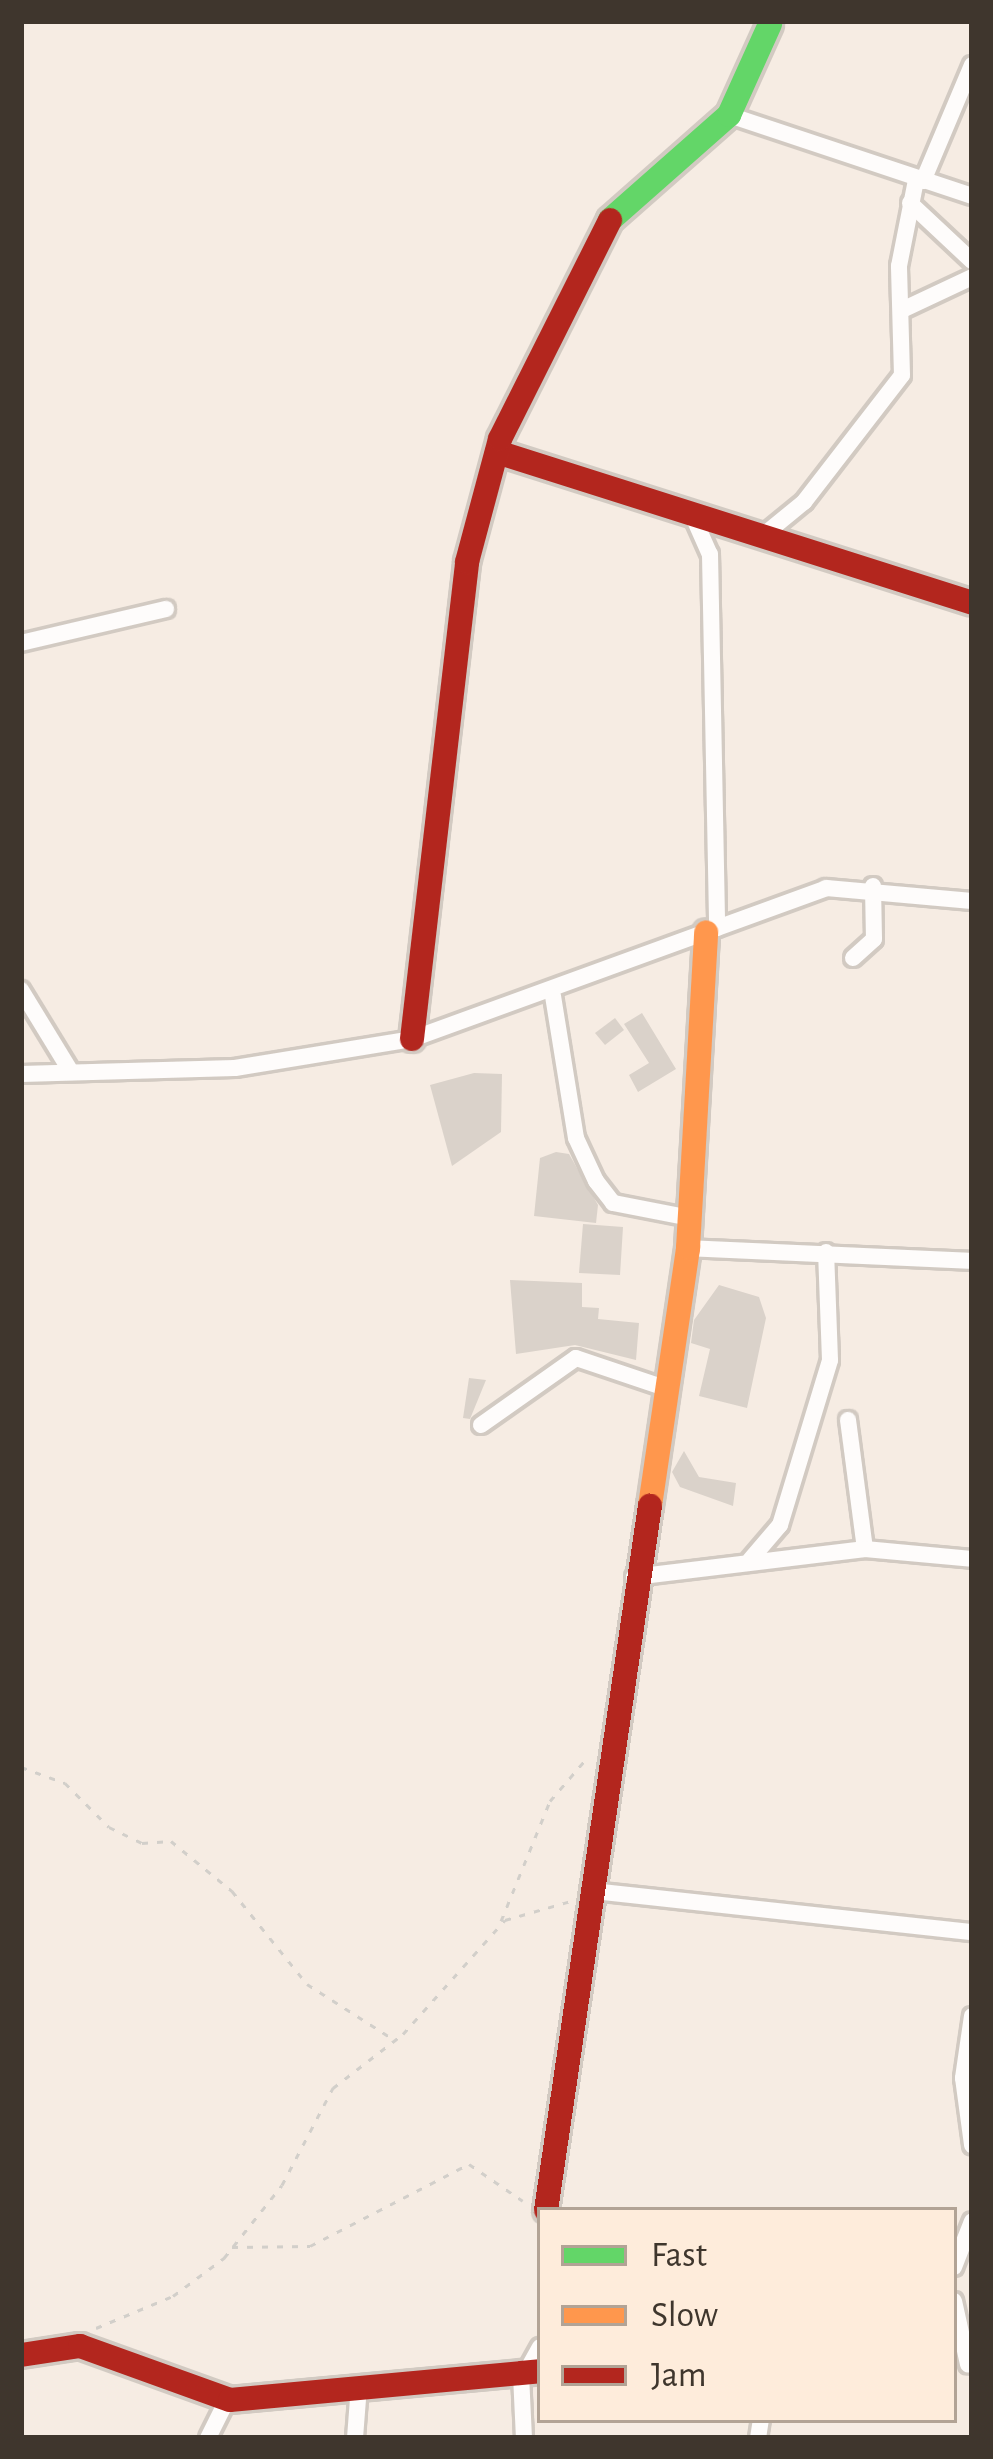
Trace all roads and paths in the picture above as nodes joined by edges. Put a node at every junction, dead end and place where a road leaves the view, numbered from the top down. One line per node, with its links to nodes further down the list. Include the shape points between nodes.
1 (770, 24): 3 (street)
2 (972, 65): 4 (street)
3 (729, 115): 4 (street); 10 (street, via 642,182 588,246)
4 (920, 181): 5 (street); 6 (street)
5 (972, 196)
6 (910, 203): 7 (street); 9 (street)
7 (972, 261)
8 (972, 277): 9 (street)
9 (902, 310): 12 (street, via 907,350 891,395)
10 (497, 452): 11 (street); 22 (street, via 466,562)
11 (694, 521): 12 (street); 18 (street, via 710,554)
12 (760, 538): 13 (street)
13 (972, 603)
14 (166, 609): 15 (street)
15 (21, 643)
16 (873, 886): 17 (street); 18 (street, via 826,888); 19 (street, via 874,939)
17 (972, 901)
18 (711, 931): 21 (street); 25 (street)
19 (853, 958)
20 (21, 990): 23 (street)
21 (553, 996): 22 (street); 25 (street, via 576,1138 596,1181 613,1203)
22 (412, 1040): 23 (street, via 235,1068)
23 (71, 1072): 24 (street)
24 (21, 1074)
25 (690, 1218): 26 (street)
26 (688, 1248): 27 (street); 29 (street)
27 (826, 1252): 28 (street); 34 (street, via 830,1360 780,1525)
28 (972, 1261)
29 (665, 1388): 31 (street, via 576,1358); 35 (street)
30 (848, 1420): 32 (street)
31 (481, 1425)
32 (865, 1549): 33 (street); 34 (street)
33 (972, 1559)
34 (750, 1560): 35 (street)
35 (634, 1577): 36 (street)
36 (613, 1740): 38 (street); 39 (path, via 550,1801)
37 (21, 1767): 43 (path, via 65,1784 109,1827 142,1843 171,1841 232,1891 307,1984)
38 (592, 1894): 39 (path); 40 (street); 46 (street)
39 (500, 1925): 43 (path)
40 (972, 1932)
41 (972, 2017): 42 (street)
42 (970, 2036): 44 (street)
43 (394, 2040): 48 (path, via 324,2098 282,2185)
44 (972, 2145)
45 (538, 2207): 48 (path, via 469,2164 310,2246)
46 (543, 2207)
47 (972, 2221): 49 (street)
48 (232, 2247): 51 (path, via 173,2296)
49 (957, 2259)
50 (957, 2320): 53 (street)
51 (70, 2345): 52 (street); 56 (street)
52 (21, 2356)
53 (964, 2364)
54 (528, 2374): 55 (street); 59 (street)
55 (359, 2386): 56 (street); 58 (street)
56 (226, 2400): 57 (street)
57 (208, 2438)
58 (356, 2438)
59 (524, 2438)

